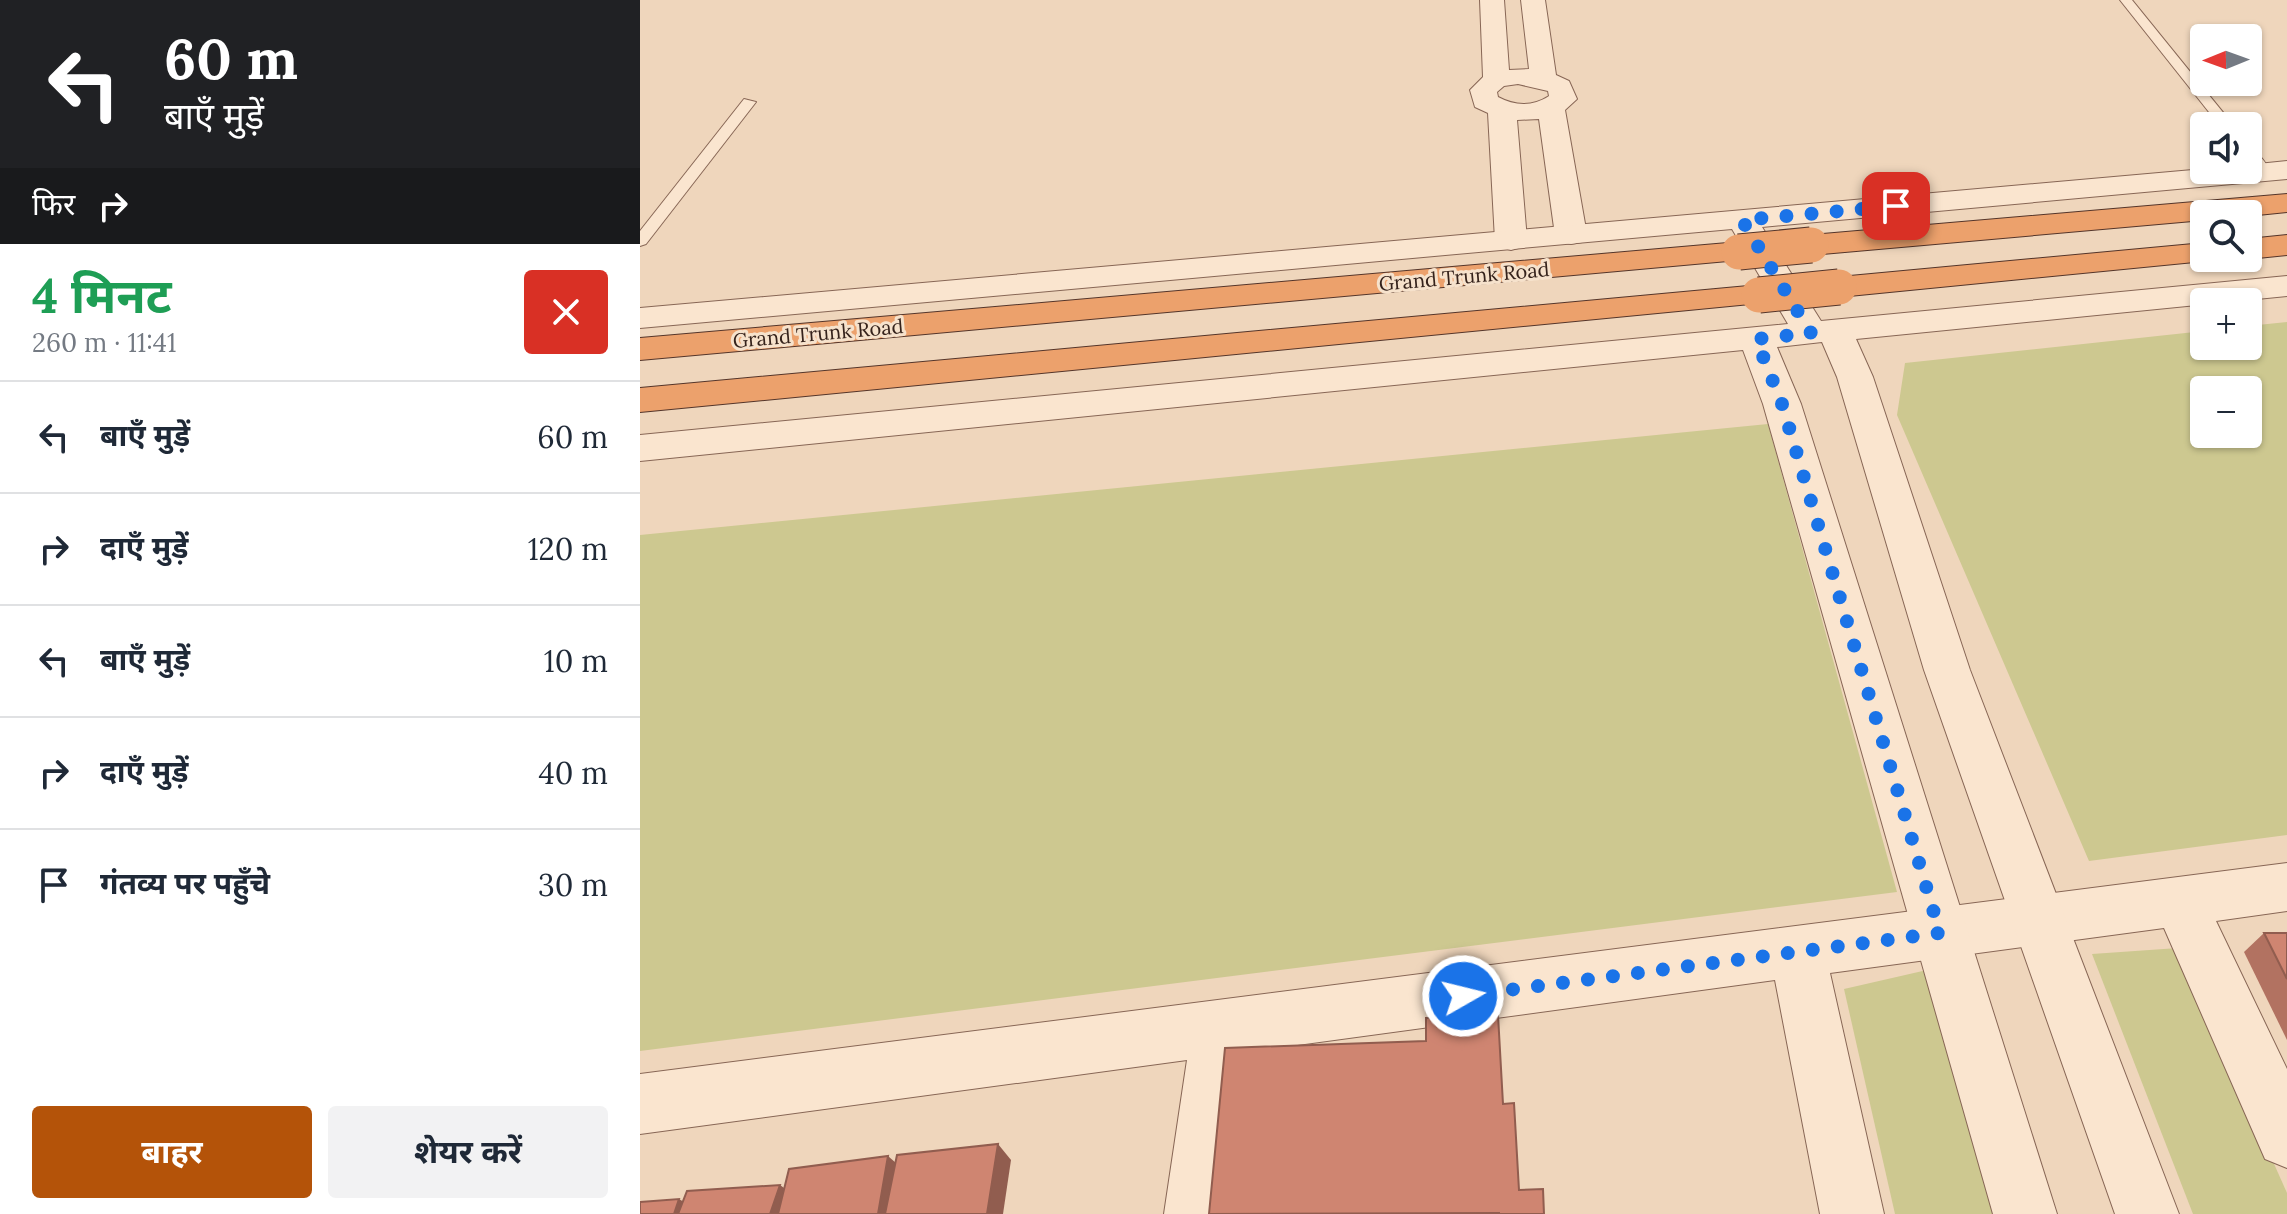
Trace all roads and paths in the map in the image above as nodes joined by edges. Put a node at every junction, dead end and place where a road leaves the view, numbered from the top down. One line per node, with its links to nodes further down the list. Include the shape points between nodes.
1 (1492, 0): 5 (street)
2 (1533, 0): 4 (street)
3 (2126, 0): 9 (lane)
4 (1543, 79): 5 (street); 7 (street, via 1560,87 1563,99)
5 (1496, 80): 8 (street, via 1483,90 1485,101)
6 (749, 102): 15 (lane)
7 (1551, 109): 8 (street); 12 (street)
8 (1502, 111): 14 (street)
9 (2216, 112)
10 (2266, 165): 13 (street)
11 (2287, 203): 13 (highway, Grand Trunk Road, bridge, via 1811,245)
12 (1571, 235): 13 (street); 14 (street)
13 (1741, 236): 21 (street); 25 (highway, Grand Trunk Road)
14 (1511, 240): 22 (street)
15 (640, 241)
16 (2287, 245): 17 (highway)
17 (2262, 248)
18 (2190, 255): 21 (highway, Grand Trunk Road)
19 (2287, 286): 23 (street)
20 (1758, 317): 21 (street); 21 (highway, Grand Trunk Road, bridge); 24 (street); 27 (highway, Grand Trunk Road); 28 (street)
21 (1828, 317): 23 (street); 26 (street)
22 (640, 318)
23 (1898, 325): 26 (street, via 1870,348)
24 (1684, 346): 28 (street, via 1742,370); 29 (street)
25 (640, 349)
26 (1855, 377): 32 (street, via 1947,670)
27 (640, 400)
28 (1782, 404): 33 (street)
29 (640, 448)
30 (2287, 887): 31 (street)
31 (2180, 902): 32 (street); 37 (street)
32 (2039, 920): 33 (street); 41 (street)
33 (1940, 933): 34 (street); 40 (street)
34 (1797, 952): 35 (street); 39 (street)
35 (1221, 1028): 36 (street); 38 (street)
36 (640, 1104)
37 (2287, 1137)
38 (1196, 1214)
39 (1852, 1214)
40 (2025, 1214)
41 (2147, 1214)

